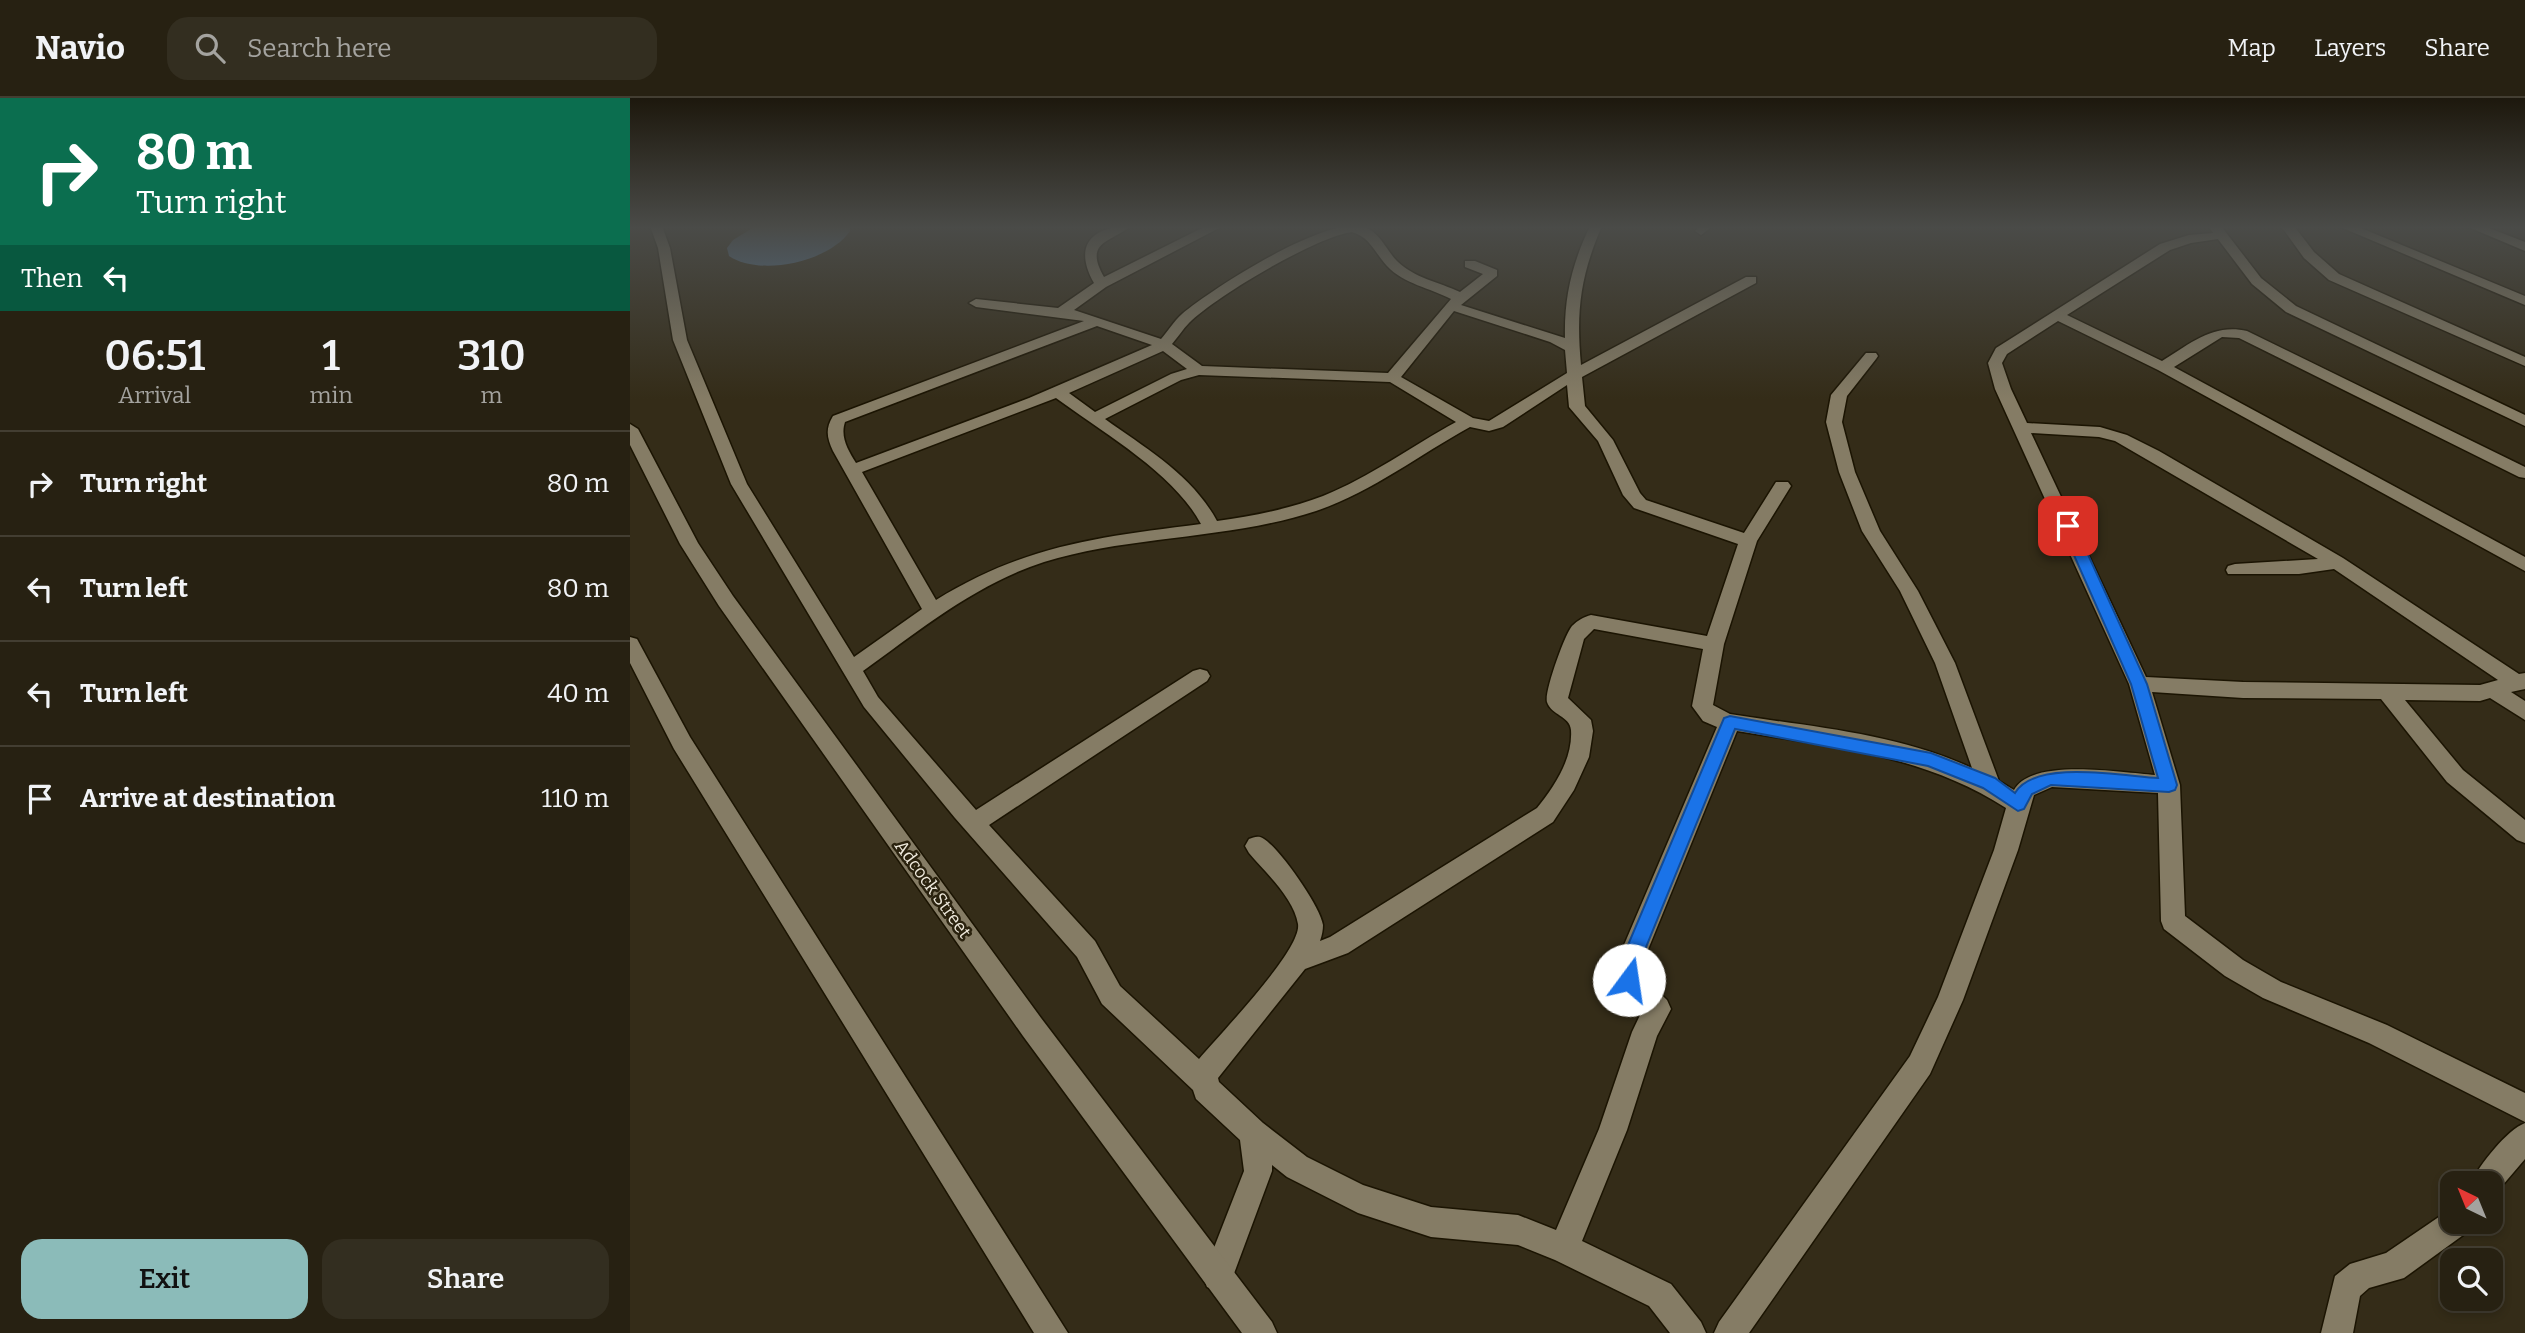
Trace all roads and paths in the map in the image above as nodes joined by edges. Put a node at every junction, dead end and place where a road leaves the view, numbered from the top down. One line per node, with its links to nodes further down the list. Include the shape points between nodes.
1 (670, 284): 43 (street, via 680,340 739,484)
2 (1101, 284): 15 (street)
3 (1240, 284): 18 (street, via 1187,318)
4 (1421, 284): 13 (street)
5 (1479, 284): 13 (street)
6 (1572, 284): 19 (street)
7 (1744, 284): 24 (street)
8 (2108, 284): 16 (street)
9 (2256, 284): 28 (street, via 2291,309)
10 (2349, 284): 21 (street)
11 (2483, 284): 12 (street)
12 (2525, 301)
13 (1456, 302): 19 (street); 25 (street)
14 (976, 303): 15 (street)
15 (1062, 312): 17 (street)
16 (2058, 316): 22 (street); 30 (street, via 1996,358 1999,379)
17 (1097, 321): 18 (street); 32 (street, via 839,419 834,425 835,437)
18 (1164, 345): 23 (street); 26 (street)
19 (1572, 348): 24 (street)
20 (1871, 356): 51 (street, via 1839,395 1834,422 1847,472 1871,531 1909,591 1945,663)
21 (2525, 362)
22 (2163, 367): 33 (street, via 2212,337 2236,332); 38 (street)
23 (1198, 370): 25 (street); 27 (street)
24 (1575, 375): 29 (street, via 1497,424); 36 (street, via 1577,407 1605,440 1640,504)
25 (1393, 378): 29 (street)
26 (1058, 392): 27 (street); 32 (street)
27 (1093, 419): 35 (street, via 1185,487)
28 (2525, 421)
29 (1468, 422): 35 (street, via 1310,507)
30 (2023, 428): 37 (street, via 2088,430 2121,438); 46 (street)
31 (630, 429): 65 (street, Adcock Street, via 689,544 726,601 1032,1027)
32 (852, 470): 40 (street)
33 (2525, 473)
34 (1782, 486): 36 (street)
35 (1210, 526): 40 (street, via 1074,548 1035,559)
36 (1748, 541): 42 (street)
37 (2337, 562): 39 (street); 45 (street)
38 (2525, 565)
39 (2235, 570)
40 (933, 612): 43 (street)
41 (630, 644): 66 (street, via 682,743)
42 (1714, 644): 50 (street, via 1702,706 1712,718); 57 (street, via 1584,624 1571,647 1557,701 1580,720 1580,739 1569,778 1557,801 1545,815 1367,928 1339,945)
43 (851, 669): 54 (street, via 871,702)
44 (1200, 676): 54 (street)
45 (2522, 682): 47 (street)
46 (2139, 684): 48 (street); 52 (street)
47 (2494, 690): 48 (street); 49 (street)
48 (2388, 693): 55 (street, via 2455,776)
49 (2525, 712)
50 (1730, 722): 51 (street, via 1931,760); 64 (street, via 1634,952 1629,980 1658,1009)
51 (1989, 783): 53 (street)
52 (2169, 785): 53 (street, via 2050,778 2026,789); 59 (street, via 2173,921 2234,968 2272,990 2378,1034)
53 (2018, 804): 69 (street, via 1981,919 1920,1065)
54 (974, 823): 58 (street, via 1086,949 1111,995)
55 (2525, 832)
56 (1257, 846): 57 (street, via 1311,926 1311,937)
57 (1296, 961): 58 (street, via 1219,1054)
58 (1203, 1081): 60 (street)
59 (2525, 1108)
60 (1253, 1133): 64 (street, via 1297,1167 1358,1198 1431,1222 1518,1230); 65 (street, via 1258,1171)
61 (2525, 1137): 62 (street)
62 (2496, 1171)
63 (2440, 1233): 70 (street, via 2393,1267 2361,1275 2346,1287)
64 (1564, 1248): 68 (street, via 1660,1295)
65 (1218, 1276): 67 (street, Adcock Street)
66 (1052, 1333)
67 (1261, 1333)
68 (1690, 1333)
69 (1730, 1333)
70 (2337, 1333)

